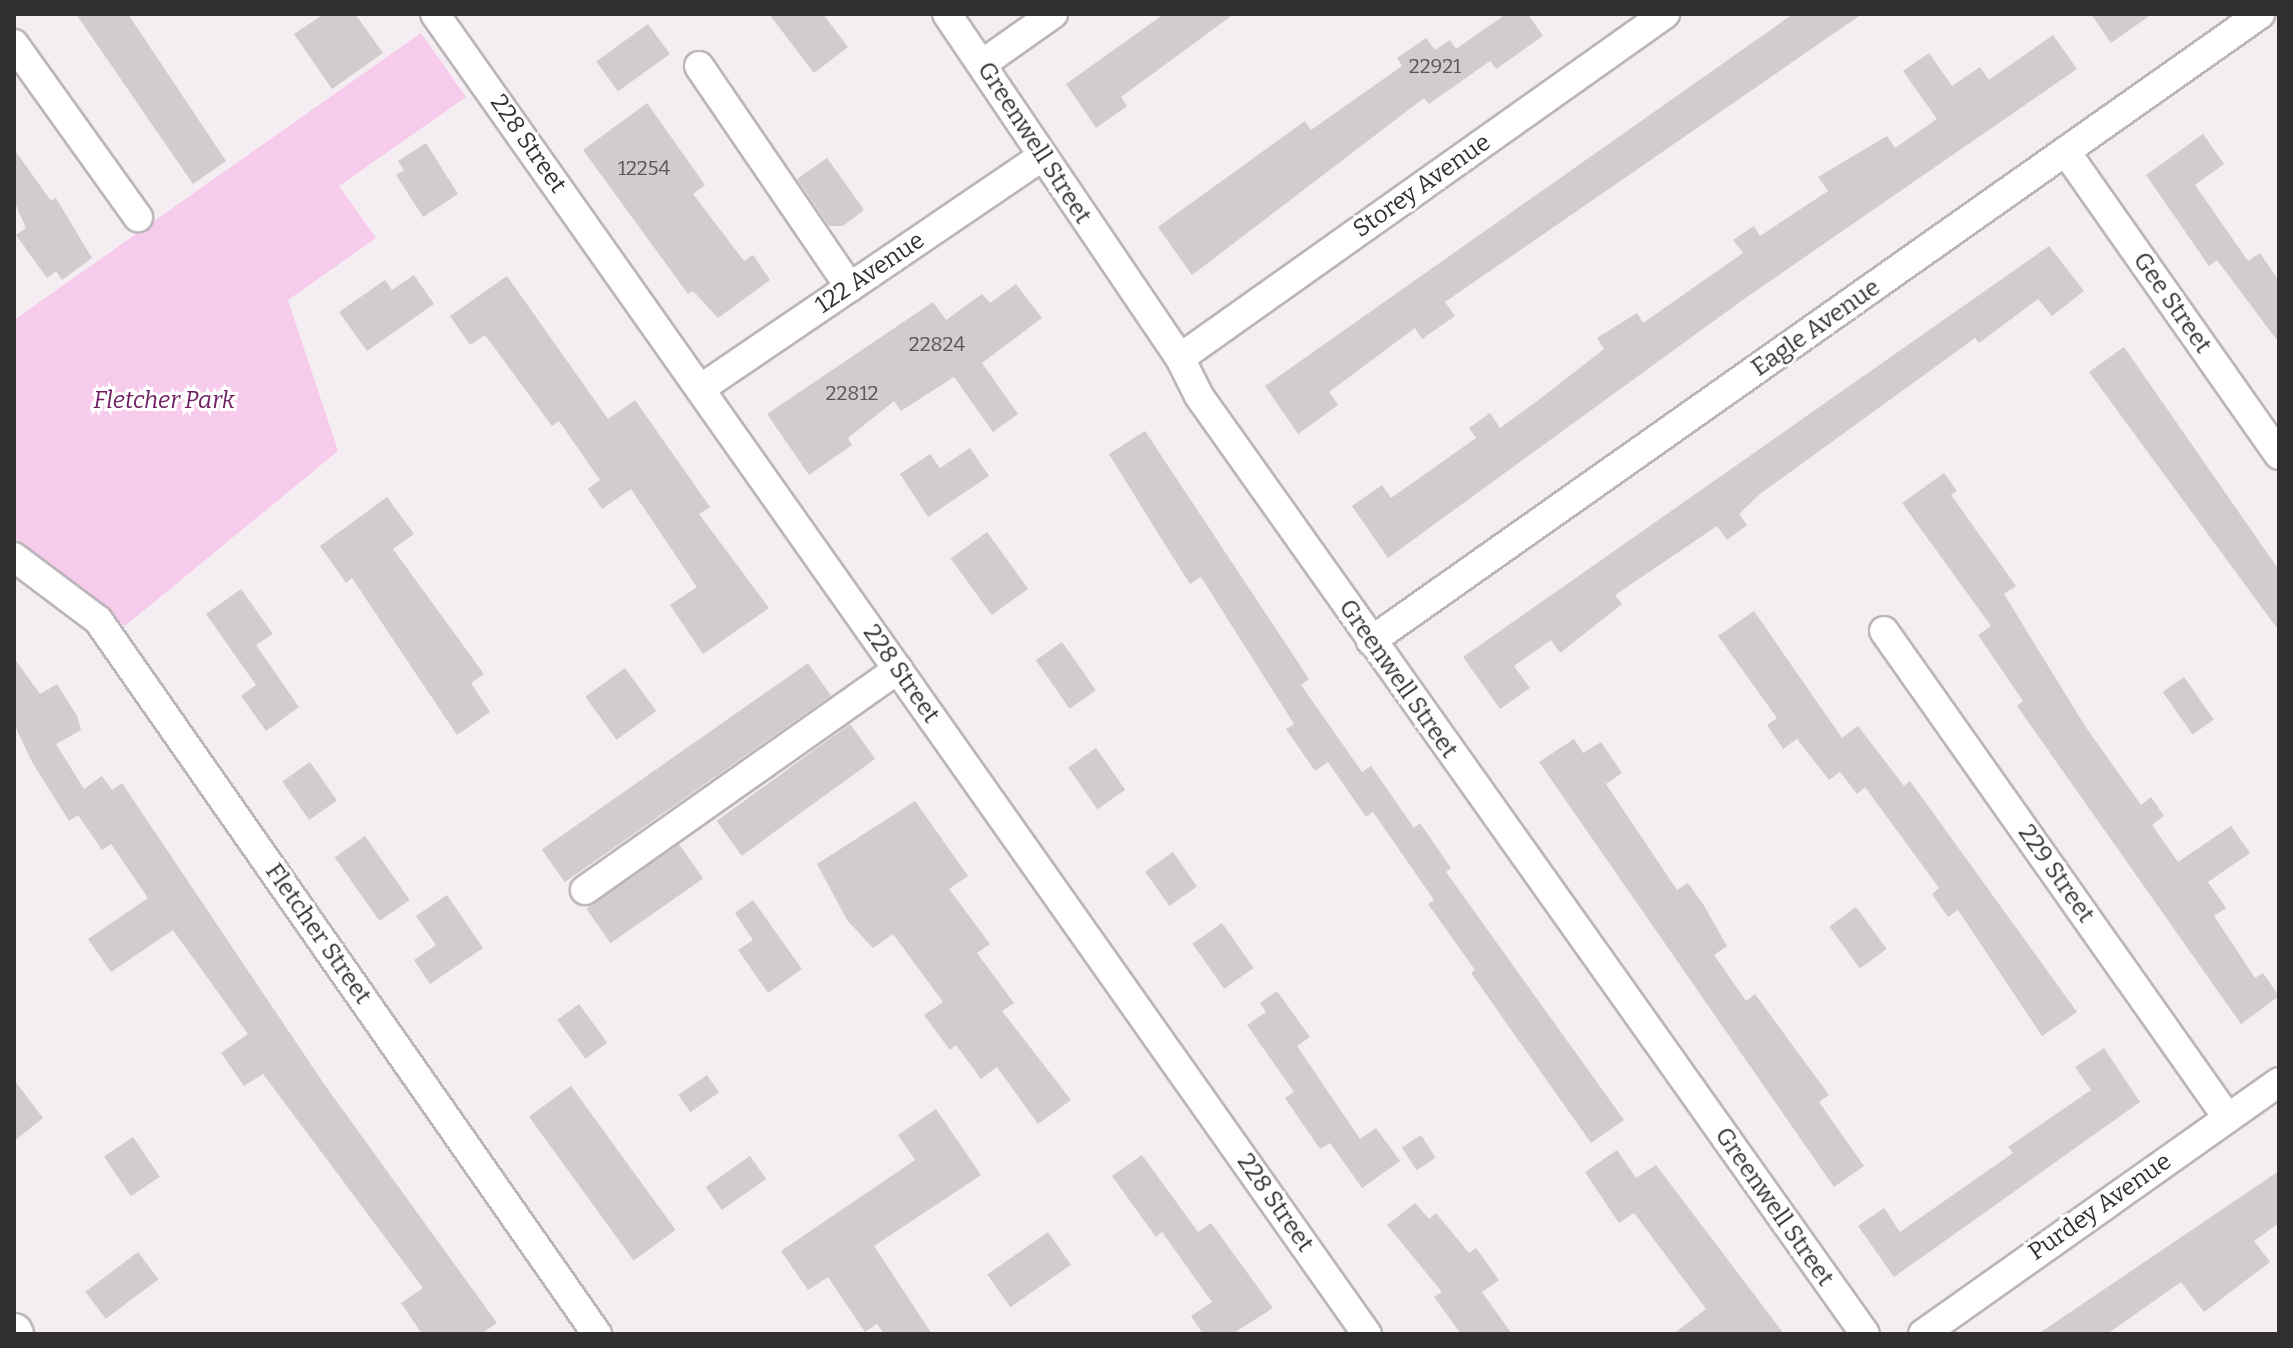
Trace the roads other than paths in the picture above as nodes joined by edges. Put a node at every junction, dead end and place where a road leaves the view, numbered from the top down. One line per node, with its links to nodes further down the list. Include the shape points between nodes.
1 (435, 14): 14 (street, 228 Street)
2 (947, 14): 7 (street, Greenwell Street)
3 (1053, 14): 7 (street)
4 (1665, 14): 13 (street, Storey Avenue)
5 (2260, 14): 9 (street, Eagle Avenue)
6 (14, 44): 11 (street)
7 (982, 64): 10 (street, Greenwell Street)
8 (699, 66): 12 (street)
9 (2066, 152): 15 (street, Gee Street); 18 (street, Eagle Avenue)
10 (1041, 157): 12 (street, 122 Avenue); 13 (street, Greenwell Street)
11 (138, 217)
12 (850, 287): 14 (street, 122 Avenue)
13 (1180, 358): 18 (street, Greenwell Street, via 1199,396)
14 (700, 389): 19 (street, 228 Street)
15 (2279, 455)
16 (14, 557): 23 (street, Fletcher Street, via 98,620)
17 (1884, 631): 22 (street, 229 Street)
18 (1371, 641): 25 (street, Greenwell Street)
19 (898, 669): 20 (street); 24 (street, 228 Street)
20 (585, 890)
21 (2279, 1082): 22 (street, Purdey Avenue)
22 (2227, 1117): 26 (street, Purdey Avenue)
23 (597, 1334)
24 (1367, 1334)
25 (1865, 1334)
26 (1923, 1334)

